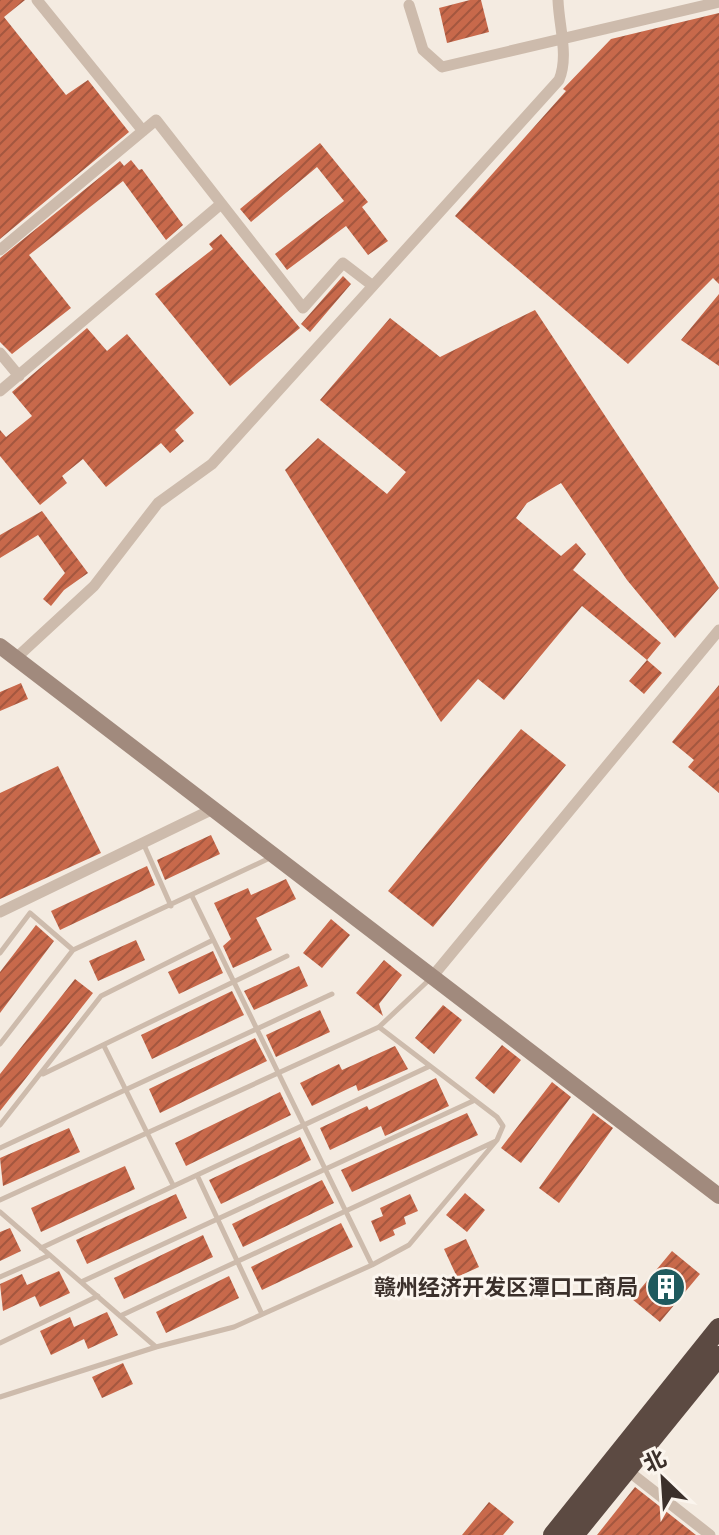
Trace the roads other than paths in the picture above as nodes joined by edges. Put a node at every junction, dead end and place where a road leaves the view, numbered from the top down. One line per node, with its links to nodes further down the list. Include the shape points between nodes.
1 (37, 0): 6 (street)
2 (558, 0): 5 (street)
3 (719, 2): 5 (street)
4 (409, 5): 5 (street, via 423,50 442,67)
5 (560, 41): 9 (street, via 566,62 559,80)
6 (143, 131): 7 (street, via 156,120); 8 (street)
7 (221, 204): 9 (street, via 303,308 343,263); 11 (street)
8 (0, 250)
9 (373, 286): 15 (street, via 212,464 158,503 94,586)
10 (0, 353): 11 (street)
11 (19, 376): 12 (street)
12 (0, 391)
13 (719, 630): 26 (street)
14 (0, 646): 15 (main road)
15 (15, 659): 16 (main road)
16 (213, 809): 17 (street); 18 (main road)
17 (143, 844): 20 (lane); 21 (street)
18 (272, 857): 19 (lane); 26 (main road)
19 (192, 896): 20 (lane); 22 (lane)
20 (171, 906): 23 (lane)
21 (0, 912)
22 (213, 940): 27 (lane); 37 (lane, via 101,996)
23 (73, 950): 24 (lane, via 30,913); 32 (lane)
24 (0, 953)
25 (287, 956): 27 (lane)
26 (432, 977): 30 (lane); 48 (main road)
27 (234, 983): 31 (lane); 34 (lane)
28 (332, 994): 31 (lane)
29 (0, 1027): 32 (lane)
30 (379, 1027): 35 (lane); 36 (lane)
31 (256, 1030): 36 (lane); 38 (lane)
32 (9, 1033): 33 (lane)
33 (0, 1044)
34 (104, 1046): 37 (lane); 38 (lane)
35 (428, 1067): 39 (lane); 41 (lane)
36 (278, 1073): 41 (lane); 42 (lane)
37 (40, 1076): 40 (lane)
38 (127, 1091): 42 (lane); 44 (lane)
39 (473, 1101): 43 (lane, via 503,1126); 45 (lane)
40 (0, 1125)
41 (304, 1126): 45 (lane); 46 (lane)
42 (147, 1134): 47 (lane); 49 (lane)
43 (497, 1140): 50 (lane); 56 (lane, via 409,1245)
44 (0, 1148)
45 (326, 1170): 50 (lane); 52 (lane)
46 (197, 1175): 47 (lane); 52 (lane)
47 (173, 1185): 53 (lane)
48 (719, 1196)
49 (0, 1200)
50 (345, 1209): 55 (lane); 56 (lane)
51 (0, 1212): 53 (lane)
52 (217, 1218): 55 (lane); 58 (lane)
53 (41, 1248): 54 (lane)
54 (50, 1255): 57 (lane); 58 (lane)
55 (237, 1261): 60 (lane); 61 (lane)
56 (372, 1265): 60 (lane)
57 (0, 1277)
58 (81, 1282): 59 (lane)
59 (98, 1296): 61 (lane); 63 (lane)
60 (261, 1312): 64 (lane, via 234,1327)
61 (120, 1316): 64 (lane)
62 (719, 1328): 68 (highway)
63 (0, 1343)
64 (156, 1347): 66 (lane)
65 (719, 1356): 67 (highway)
66 (0, 1397)
67 (627, 1470): 69 (highway); 70 (street)
68 (553, 1535)
69 (574, 1535)
70 (710, 1535)

